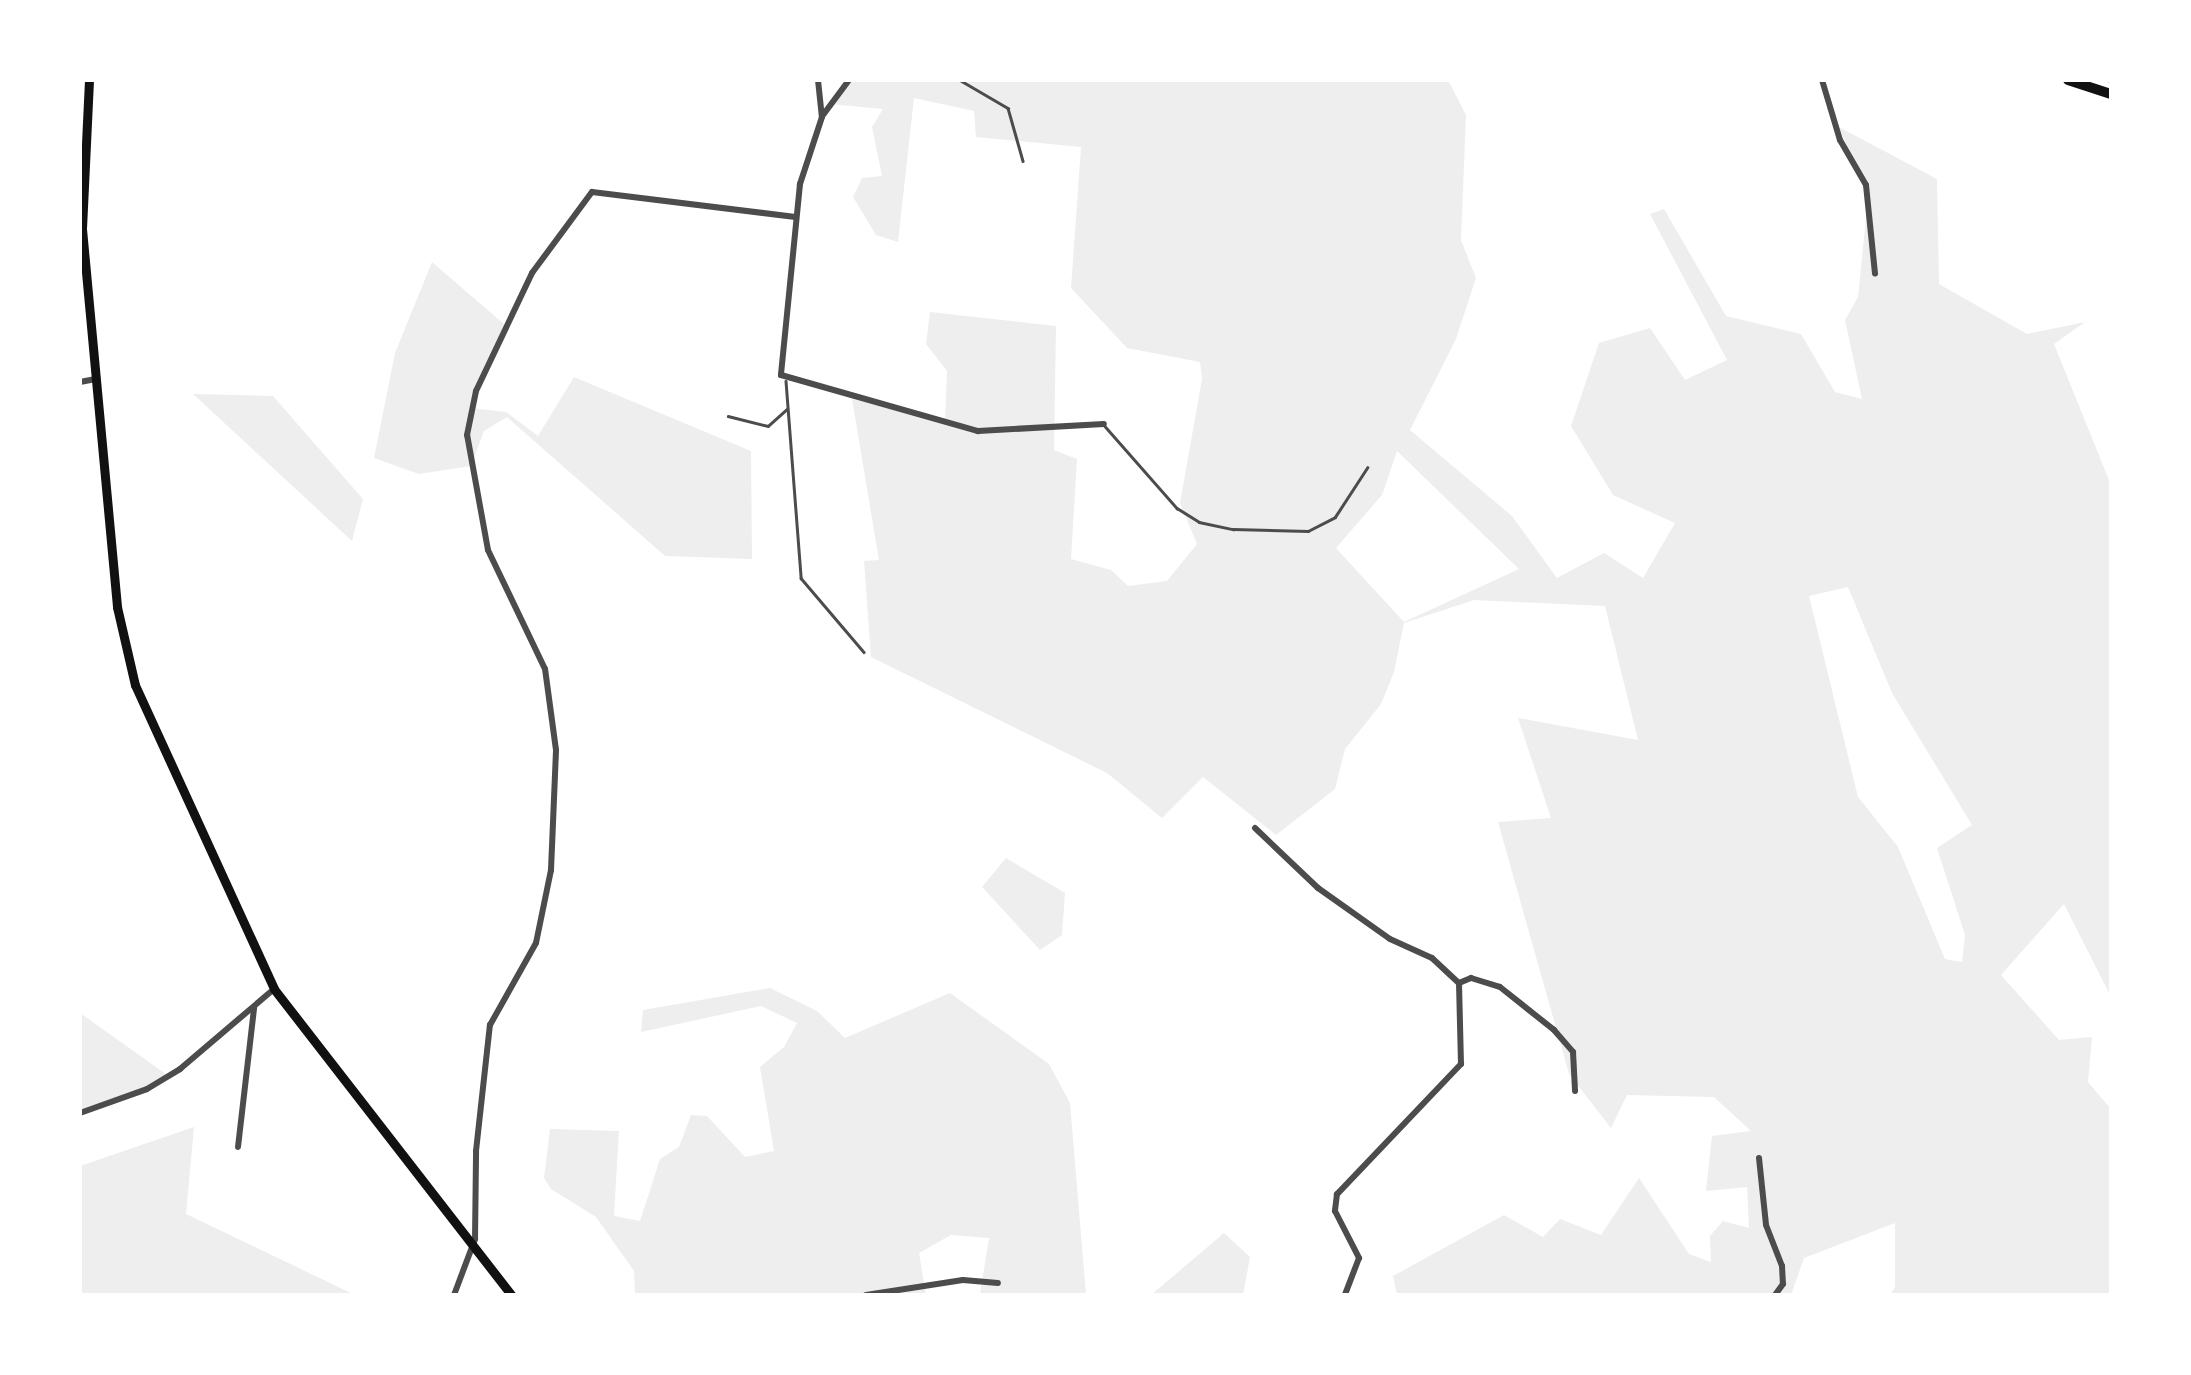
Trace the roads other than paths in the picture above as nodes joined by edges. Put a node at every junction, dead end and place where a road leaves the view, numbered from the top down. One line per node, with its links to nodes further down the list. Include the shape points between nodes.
1 (89, 80): 12 (main road, via 80,181)
2 (818, 80): 8 (street)
3 (849, 80): 8 (street)
4 (960, 80): 9 (lane, via 1008,108)
5 (1822, 80): 11 (street, via 1840,140 1866,186)
6 (2068, 80): 7 (main road)
7 (2111, 94)
8 (822, 117): 10 (street)
9 (1023, 161)
10 (795, 218): 13 (street, via 778,365); 28 (street, via 592,192 532,273 476,391 467,435 488,550 545,669 556,750 551,870 536,944 494,1011 487,1041)
11 (1875, 274)
12 (96, 378): 14 (street); 22 (main road, via 125,655)
13 (786, 380): 15 (lane); 17 (street, via 978,431)
14 (80, 382)
15 (787, 407): 16 (lane, via 768,426); 19 (lane, via 801,578)
16 (728, 416)
17 (1104, 424): 18 (lane, via 1177,508 1199,522 1234,529 1308,531 1335,517)
18 (1367, 468)
19 (864, 652)
20 (1255, 828): 21 (street, via 1318,888 1390,939 1432,958)
21 (1460, 983): 24 (street, via 1471,978 1500,987 1554,1030 1572,1052); 33 (street, via 1461,1064 1337,1194 1335,1210 1359,1258)
22 (274, 989): 23 (street); 28 (main road)
23 (255, 1007): 25 (street, via 164,1080); 26 (street)
24 (1576, 1091)
25 (80, 1112)
26 (238, 1148)
27 (1759, 1158): 34 (street, via 1766,1226 1782,1266)
28 (472, 1250): 30 (street); 31 (main road)
29 (998, 1282): 32 (street, via 963,1280)
30 (454, 1295)
31 (511, 1295)
32 (866, 1295)
33 (1345, 1295)
34 (1775, 1295)

